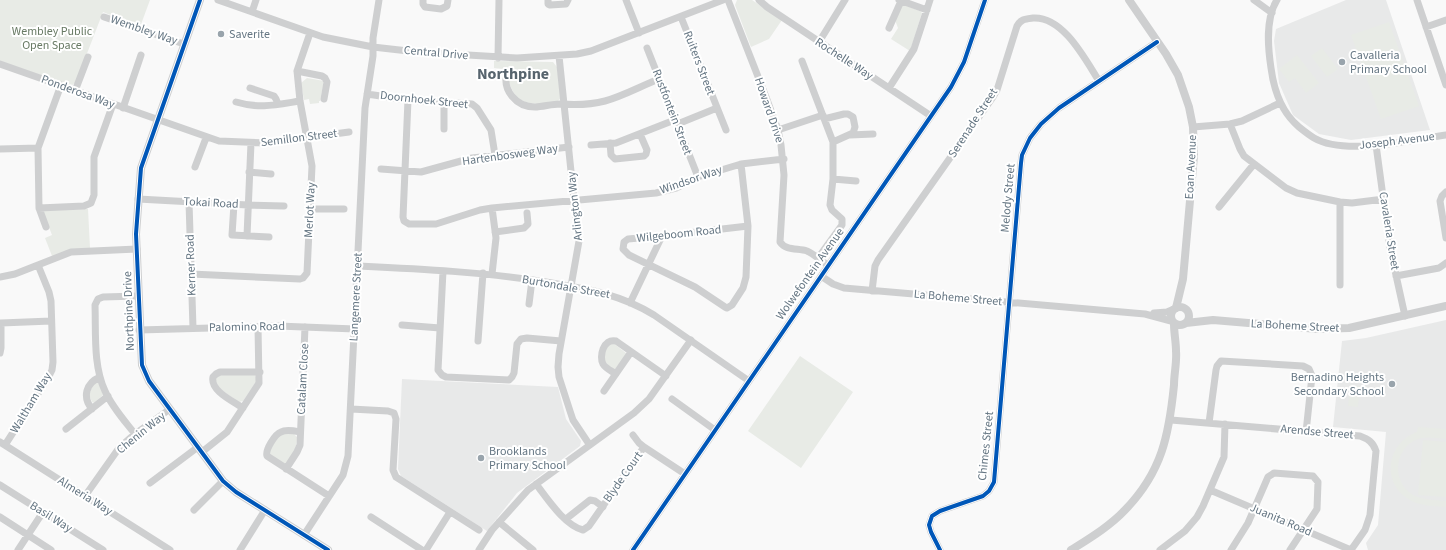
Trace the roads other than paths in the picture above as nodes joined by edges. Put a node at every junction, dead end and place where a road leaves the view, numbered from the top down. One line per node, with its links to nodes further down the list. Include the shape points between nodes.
1 (200, 0): 34 (street, Northpine Drive)
2 (218, 0): 23 (street, Central Drive)
3 (256, 0): 23 (street)
4 (379, 0): 35 (street, Langemere Street)
5 (422, 0): 6 (street, via 425,7 441,9 447,6)
6 (448, 0)
7 (499, 0): 40 (street)
8 (548, 0): 9 (street, via 550,5 566,4)
9 (568, 0)
10 (626, 0): 31 (street)
11 (723, 0): 26 (street, Central Drive)
12 (728, 0): 72 (street, Howard Drive)
13 (759, 0): 32 (street, Rochelle Way)
14 (845, 0): 32 (street)
15 (930, 0): 22 (street)
16 (985, 0): 64 (street, Wolwefontein Avenue, via 961,70)
17 (1130, 0): 33 (street, Eoan Avenue)
18 (1254, 0): 24 (street)
19 (1277, 0): 24 (street, Joseph Avenue)
20 (1417, 0): 28 (street)
21 (900, 1): 22 (street); 29 (street)
22 (927, 10): 50 (street, via 914,49)
23 (252, 12): 30 (street, Central Drive)
24 (1272, 13): 58 (street, Joseph Avenue, via 1267,43 1272,82)
25 (104, 17): 34 (street, Wembley Way)
26 (681, 17): 31 (street, Central Drive); 63 (street, Ruiters Street)
27 (1446, 20): 28 (street)
28 (1426, 27): 46 (street)
29 (889, 28)
30 (310, 33): 35 (street, Central Drive); 43 (street, Merlot Way)
31 (639, 33): 38 (street, Central Drive, via 591,51)
32 (819, 42): 50 (street, Rochelle Way)
33 (1157, 42): 47 (street, Melody Street); 69 (street, Eoan Avenue, via 1182,83)
34 (184, 44): 66 (street, Northpine Drive)
35 (373, 47): 40 (street, Central Drive); 52 (street, Langemere Street)
36 (647, 48): 45 (street, Rustfontein Street)
37 (141, 55): 62 (street)
38 (559, 56): 40 (street, Central Drive); 61 (street, Arlington Way)
39 (88, 57): 51 (street)
40 (498, 58)
41 (802, 61): 65 (street)
42 (0, 64): 48 (street, Ponderosa Way)
43 (297, 71): 53 (street, via 325,78 327,82); 55 (street, Merlot Way)
44 (508, 72): 61 (street, via 508,90 518,101 534,107)
45 (659, 79): 61 (street, via 597,103); 67 (street, Rustfontein Street)
46 (1445, 80)
47 (1099, 81): 140 (street, Serenade Street, via 1068,35 1048,20 1028,18 1021,21 1017,26 997,90 878,260); 142 (street, Melody Street, via 1059,108 1041,124 1030,138 1022,155)
48 (61, 85): 51 (street, Ponderosa Way); 86 (street)
49 (250, 88): 60 (street, via 274,96)
50 (889, 88): 64 (street, Rochelle Way)
51 (75, 91): 59 (street, Ponderosa Way)
52 (367, 94): 54 (street, Doornhoek Street); 127 (street, Langemere Street)
53 (324, 98)
54 (408, 100): 57 (street, Doornhoek Street); 94 (street)
55 (300, 101): 60 (street); 79 (street, Merlot Way)
56 (236, 102): 60 (street, via 250,106)
57 (444, 102): 70 (street); 88 (street, Doornhoek Street, via 469,103 476,107 492,132)
58 (1280, 103): 68 (street); 84 (street, Joseph Avenue, via 1287,116 1314,138 1352,147)
59 (113, 104): 62 (street, Ponderosa Way); 110 (street, via 94,157 94,195 91,203 84,206)
60 (278, 104)
61 (564, 105): 85 (street, Arlington Way)
62 (123, 108): 66 (street, Ponderosa Way)
63 (717, 108): 67 (street, Ruiters Street, via 680,123); 71 (street, Ruiters Street)
64 (931, 116): 128 (street, Wolwefontein Avenue)
65 (824, 117): 72 (street); 76 (street, via 844,114 853,117 855,128); 80 (street)
66 (157, 120): 78 (street, Semillon Street); 101 (street, Northpine Drive, via 141,168)
67 (676, 122): 74 (street, Ruiters Street, via 672,121); 97 (street, Rustfontein Street)
68 (1230, 124): 69 (street); 91 (street, via 1242,153)
69 (1193, 127): 136 (street, Eoan Avenue, via 1194,156)
70 (444, 129)
71 (726, 130)
72 (778, 130): 89 (street, Howard Drive)
73 (349, 132): 79 (street, Semillon Street)
74 (640, 134): 82 (street, Ruiters Street); 82 (street, via 647,150 644,156 614,159)
75 (873, 134): 76 (street)
76 (850, 135): 80 (street)
77 (1446, 135): 84 (street, Joseph Avenue)
78 (206, 138): 81 (street, Semillon Street); 92 (street)
79 (306, 138): 81 (street, Semillon Street); 112 (street, Merlot Way, via 312,161)
80 (833, 142): 98 (street)
81 (251, 143): 95 (street)
82 (610, 143): 83 (street, Ruiters Street)
83 (591, 145)
84 (1376, 145): 102 (street, Cavaleria Street)
85 (568, 147): 88 (street, Hartenbosweg Way); 103 (street, Arlington Way)
86 (38, 148): 87 (street); 110 (street)
87 (0, 149)
88 (494, 155): 94 (street, Hartenbosweg Way, via 462,160 428,171)
89 (784, 160): 90 (street, Windsor Way); 123 (street, Howard Drive, via 780,242 789,248 808,251)
90 (741, 164): 97 (street, Windsor Way); 115 (street)
91 (1254, 164): 105 (street, via 1294,192); 109 (street)
92 (196, 167)
93 (381, 169): 94 (street, Hartenbosweg Way)
94 (404, 171): 111 (street, Windsor Way, via 404,222 436,224)
95 (249, 172): 96 (street); 107 (street)
96 (271, 174)
97 (698, 177): 103 (street, Windsor Way, via 676,188 656,193)
98 (833, 179): 99 (street); 123 (street, via 830,207 841,217 843,224)
99 (856, 181)
100 (1446, 192): 121 (street, via 1440,201)
101 (138, 199): 104 (street, Tokai Road); 122 (street, Northpine Drive)
102 (1384, 199): 105 (street, via 1360,203); 134 (street, Cavaleria Street)
103 (574, 200): 111 (street, Windsor Way); 139 (street, Arlington Way, via 579,246)
104 (189, 202): 106 (street, Tokai Road); 130 (street, Kerner Road)
105 (1340, 202): 138 (street)
106 (234, 204): 107 (street, Tokai Road); 118 (street, via 232,235)
107 (248, 205): 108 (street, Tokai Road); 118 (street)
108 (284, 206)
109 (1219, 207)
110 (39, 208): 116 (street)
111 (492, 208): 117 (street)
112 (310, 209): 113 (street); 130 (street, Merlot Way, via 307,271 303,278)
113 (344, 209)
114 (527, 213): 117 (street, via 528,224 524,228)
115 (748, 226): 119 (street, Wilgeboom Road); 125 (street, via 745,283 729,307)
116 (46, 227)
117 (495, 232): 132 (street)
118 (247, 236): 120 (street)
119 (662, 236): 125 (street); 125 (street, Wilgeboom Road, via 628,239 624,242 623,249 626,253)
120 (269, 237)
121 (1446, 238)
122 (137, 250): 126 (street, via 71,252); 141 (street, Northpine Drive)
123 (818, 258): 128 (street, Howard Drive)
124 (1446, 263): 134 (street, via 1439,268)
125 (648, 264): 143 (street)
126 (38, 265): 135 (street); 151 (street, Waltham Way, via 50,296)
127 (358, 266): 129 (street, Burtondale Street); 160 (street, Langemere Street)
128 (828, 266): 133 (street, Wolwefontein Avenue)
129 (443, 270): 131 (street, Burtondale Street); 159 (street)
130 (191, 274): 158 (street, Kerner Road)
131 (483, 274): 132 (street, Burtondale Street); 163 (street)
132 (492, 274): 137 (street, Burtondale Street)
133 (821, 276): 140 (street, La Boheme Street, via 844,288); 172 (street, Wolwefontein Avenue)
134 (1396, 276): 149 (street, Cavaleria Street)
135 (0, 277)
136 (1183, 279): 146 (street, Eoan Avenue); 147 (street, Eoan Avenue)
137 (532, 280): 139 (street, Burtondale Street); 144 (street)
138 (1340, 285)
139 (571, 286): 143 (street, Burtondale Street, via 607,293); 164 (street, Arlington Way)
140 (872, 291): 142 (street, La Boheme Street)
141 (138, 296): 161 (street, Northpine Drive); 171 (street, via 103,297 96,301)
142 (1010, 302): 148 (street, La Boheme Street); 227 (street, Chimes Street, via 994,482 983,496 932,516 929,525)
143 (630, 303): 162 (street, Burtondale Street, via 654,315)
144 (529, 304)
145 (1446, 306): 149 (street, La Boheme Street)
146 (1175, 308): 147 (street, via 1181,307); 148 (street, La Boheme Street, via 1167,312); 152 (street, via 1170,316)
147 (1187, 311): 150 (street, La Boheme Street, via 1195,316); 154 (street, via 1189,318)
148 (1145, 314): 152 (street, La Boheme Street)
149 (1405, 316): 150 (street, La Boheme Street, via 1327,330)
150 (1214, 320): 154 (street, La Boheme Street)
151 (52, 322): 153 (street); 189 (street, Waltham Way, via 53,362 50,374)
152 (1172, 322): 154 (street, via 1178,326); 165 (street)
153 (0, 323): 166 (street)
154 (1185, 324): 165 (street)
155 (402, 325): 159 (street)
156 (258, 326): 157 (street, Palomino Road); 158 (street, Palomino Road); 168 (street)
157 (305, 327): 160 (street, Palomino Road); 185 (street, Catalam Close)
158 (193, 328): 161 (street, Palomino Road)
159 (440, 328): 164 (street, via 438,370 446,377 509,380 514,373 521,339)
160 (355, 329): 179 (street, Langemere Street)
161 (140, 330): 178 (street, Northpine Drive, via 140,359 144,371)
162 (691, 340): 170 (street); 172 (street, Burtondale Street)
163 (478, 341)
164 (561, 341): 190 (street, Arlington Way, via 559,377 573,420)
165 (1176, 351): 180 (street)
166 (0, 352)
167 (631, 352): 169 (street); 169 (street, via 613,340 605,344 602,362); 170 (street)
168 (260, 372): 176 (street, via 259,383); 176 (street, via 220,372 213,377 213,383 220,392)
169 (616, 374): 173 (street)
170 (666, 376): 190 (street, via 634,413)
171 (100, 377): 174 (street); 177 (street, via 87,389 87,400)
172 (749, 380): 184 (street, Wolwefontein Avenue)
173 (604, 391)
174 (108, 396): 177 (street); 187 (street)
175 (672, 399): 184 (street)
176 (243, 408): 192 (street, via 225,434)
177 (92, 409): 183 (street)
178 (170, 409): 187 (street, Chenin Way); 192 (street, Northpine Drive)
179 (351, 409): 201 (street, Langemere Street, via 348,461 343,475); 207 (street, via 394,413 396,476)
180 (1170, 420): 181 (street, Arendse Street); 228 (street, via 1157,463 1137,496 1106,527)
181 (1208, 423): 182 (street, Arendse Street); 186 (street, via 1216,370 1222,361 1303,366 1309,369 1312,376)
182 (1225, 424): 186 (street, Arendse Street); 199 (street, via 1224,457)
183 (66, 429)
184 (715, 430): 194 (street, Wolwefontein Avenue)
185 (300, 432): 193 (street, Catalam Close, via 299,449); 193 (street, Catalam Close, via 280,432 266,451 268,457)
186 (1306, 432): 232 (street, Arendse Street, via 1360,436 1367,438 1376,451 1370,515 1365,530)
187 (135, 434): 200 (street, Chenin Way, via 114,453)
188 (633, 434): 191 (street, Blyde Court)
189 (2, 444): 200 (street, Almeria Way)
190 (589, 444): 197 (street)
191 (644, 447): 194 (street, Blyde Court); 202 (street, Blyde Court)
192 (200, 450): 195 (street, Northpine Drive); 196 (street)
193 (286, 469): 201 (street, Catalam Close)
194 (685, 474): 226 (street, Wolwefontein Avenue)
195 (223, 481): 204 (street); 205 (street, Northpine Drive)
196 (150, 483)
197 (536, 484): 209 (street, Blyde Court); 211 (street)
198 (0, 485): 206 (street, Basil Way)
199 (1210, 490): 203 (street, Juanita Road); 229 (street, via 1191,524)
200 (85, 496): 219 (street, Almeria Way)
201 (329, 496): 215 (street, Langemere Street)
202 (603, 507): 209 (street, Blyde Court, via 590,500); 209 (street, Blyde Court, via 585,529)
203 (1254, 509): 213 (street, Juanita Road); 213 (street, via 1266,480 1274,473 1313,476 1318,482 1317,510); 230 (street)
204 (194, 510)
205 (265, 510): 215 (street, Northpine Drive); 220 (street)
206 (43, 512): 214 (street); 218 (street, Basil Way)
207 (450, 512): 212 (street); 223 (street)
208 (371, 517): 222 (street)
209 (566, 519)
210 (1, 520): 214 (street)
211 (499, 522): 224 (street); 225 (street)
212 (479, 530)
213 (1304, 530): 231 (street); 232 (street, Juanita Road)
214 (28, 535): 216 (street); 217 (street)
215 (304, 535): 221 (street, Northpine Drive)
216 (18, 550)
217 (51, 550)
218 (103, 550)
219 (170, 550)
220 (240, 550)
221 (328, 550)
222 (422, 550)
223 (426, 550)
224 (479, 550)
225 (533, 550)
226 (633, 550)
227 (940, 550)
228 (1071, 550)
229 (1160, 550)
230 (1231, 550)
231 (1290, 550)
232 (1352, 550)

